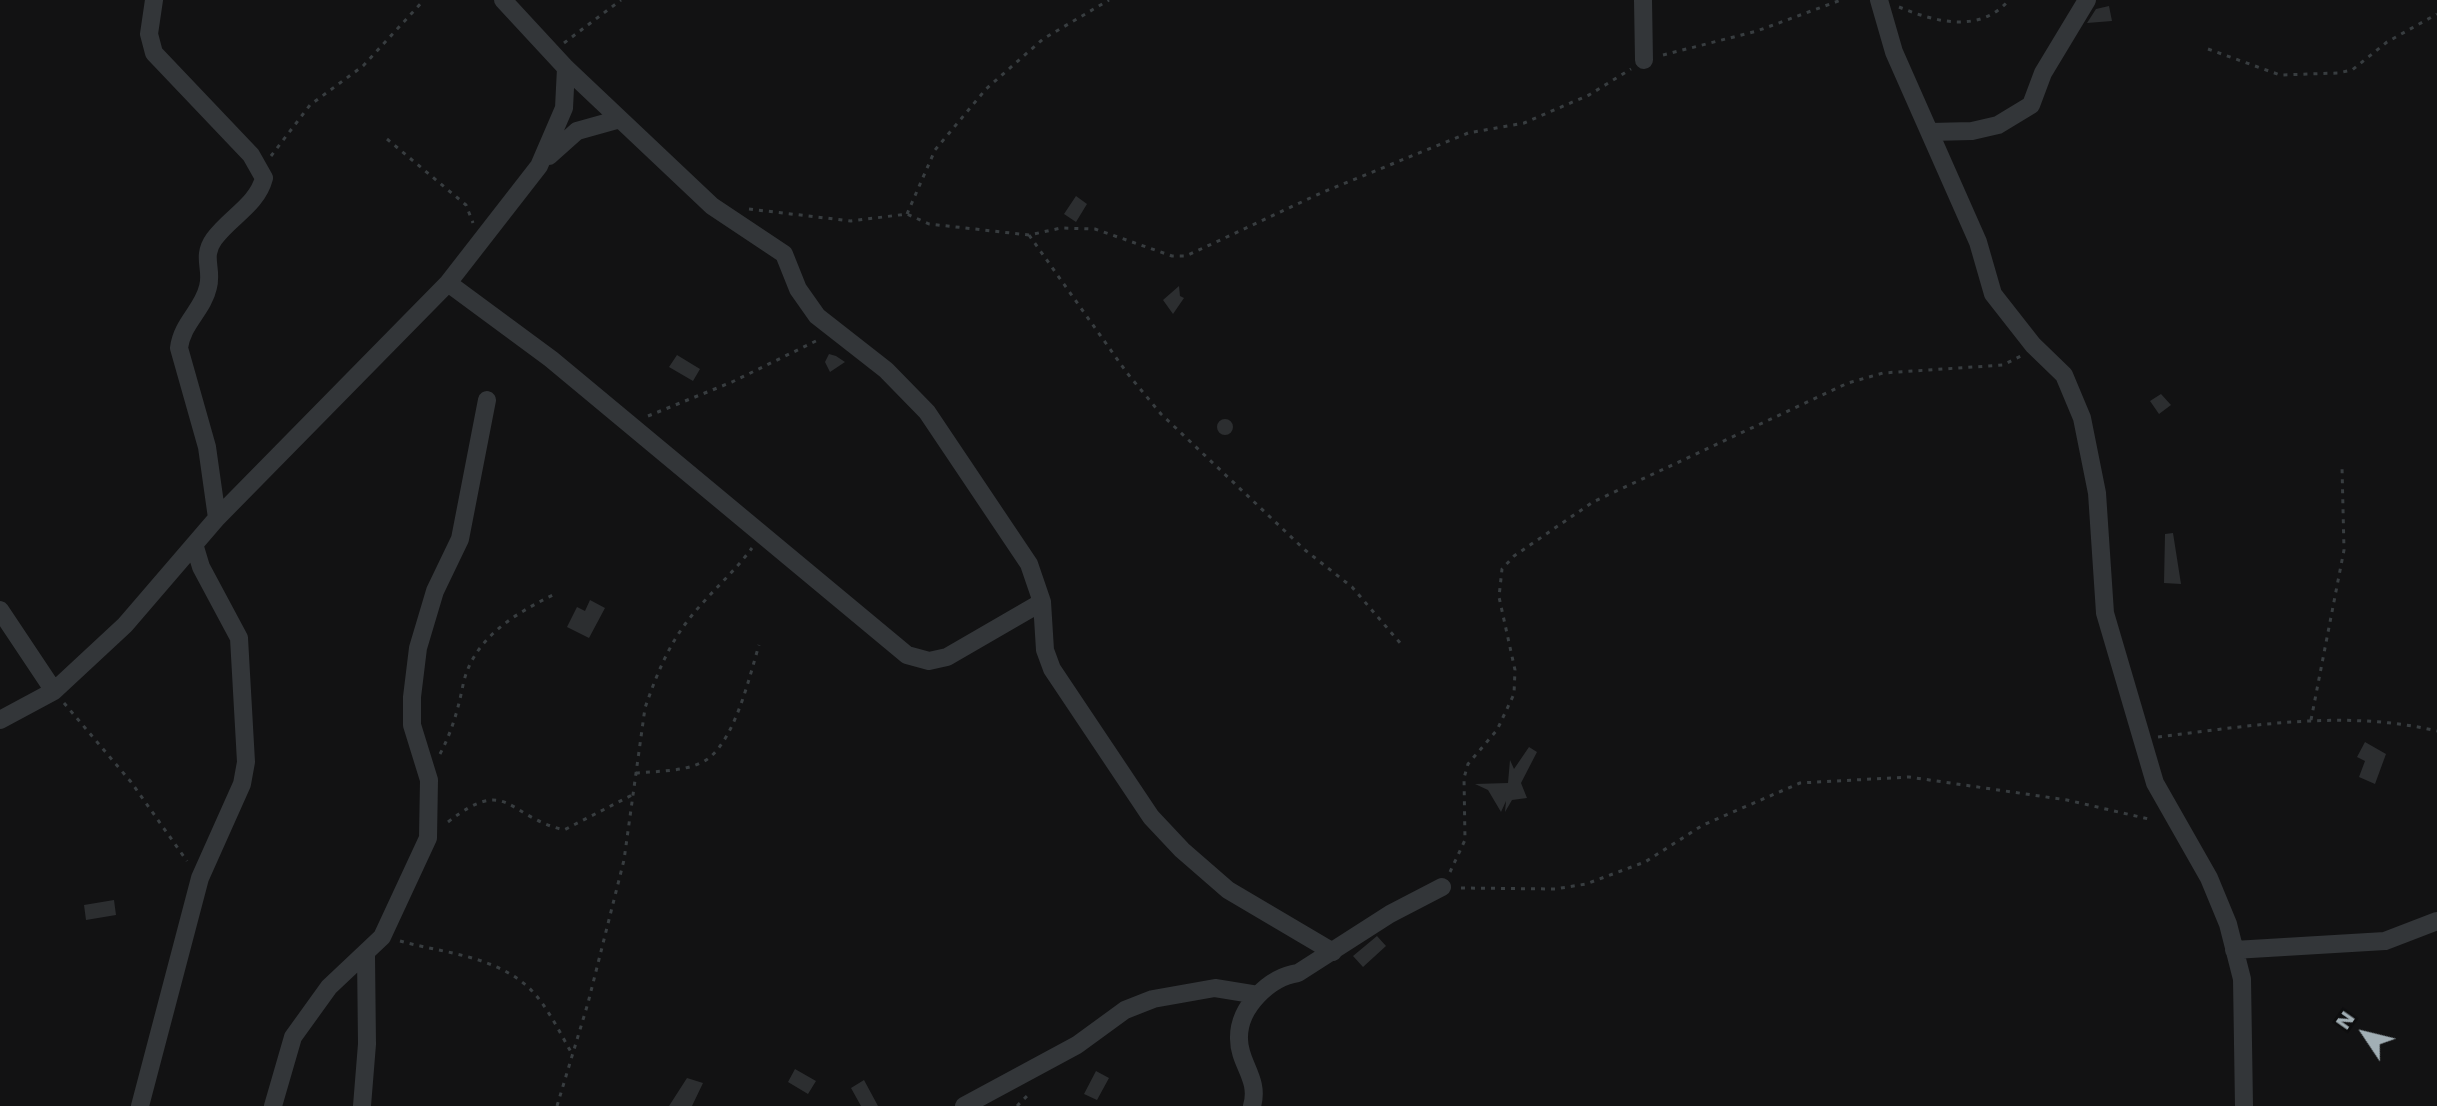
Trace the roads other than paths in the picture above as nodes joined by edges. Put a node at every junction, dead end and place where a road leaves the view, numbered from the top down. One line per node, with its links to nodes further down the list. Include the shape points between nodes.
1 (154, 0): 13 (street, via 149,34 154,53 261,168 264,178 261,189 207,250 208,290 180,336 207,447)
2 (503, 0): 7 (street)
3 (1643, 0): 6 (street)
4 (2087, 0): 9 (street, via 2043,73 2031,105 2017,117 1972,131)
5 (1886, 2): 9 (street, via 1894,52)
6 (1644, 60)
7 (566, 68): 8 (street); 10 (street, via 564,108)
8 (620, 119): 10 (street, via 577,131); 15 (street, via 717,210 784,254 806,304 886,370 927,412 1029,564)
9 (1930, 132): 21 (street, via 1978,242 1993,294 2064,375 2082,418 2097,493 2105,613 2155,783 2209,878)
10 (539, 166): 11 (street)
11 (448, 283): 13 (street); 15 (street, via 630,423 907,655 929,661 947,657)
12 (487, 400): 23 (street, via 460,539 435,591 418,648 412,725 429,780 428,838 382,937)
13 (217, 518): 14 (street)
14 (195, 547): 17 (street, via 125,625); 25 (street, via 239,638 246,762 242,784 200,878)
15 (1042, 602): 22 (street, via 1045,650 1052,669 1151,817 1228,890)
16 (0, 610): 17 (street)
17 (54, 691): 18 (street)
18 (0, 720)
19 (1442, 887): 22 (street)
20 (2437, 921): 21 (street, via 2385,941)
21 (2234, 950): 30 (street, via 2242,979)
22 (1333, 952): 24 (street, via 1298,973 1281,975)
23 (366, 956): 26 (street, via 329,987 293,1037); 27 (street)
24 (1258, 995): 28 (street, via 1215,988 1153,999 1125,1010 1077,1045); 29 (street, via 1238,1036 1253,1078)
25 (140, 1106)
26 (273, 1106)
27 (362, 1106)
28 (964, 1106)
29 (1252, 1106)
30 (2244, 1106)

